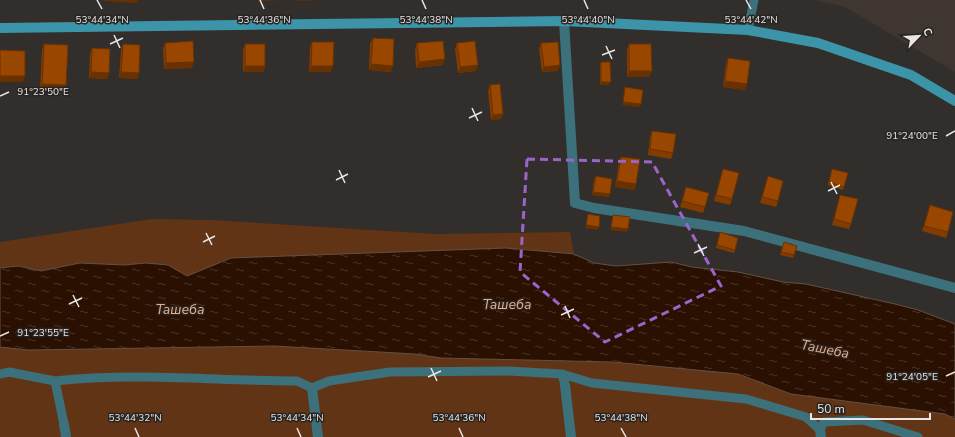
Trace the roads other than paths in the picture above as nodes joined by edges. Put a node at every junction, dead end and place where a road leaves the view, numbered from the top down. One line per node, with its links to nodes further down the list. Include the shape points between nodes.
1 (754, 0): 4 (lane)
2 (564, 21): 3 (street); 4 (street); 6 (street, via 575,203 744,230)
3 (0, 28)
4 (748, 30): 5 (street, via 818,43 910,75)
5 (955, 101)
6 (955, 288)
7 (0, 374): 9 (lane, via 9,372)
8 (562, 374): 10 (lane); 11 (lane, via 508,371 390,372 329,381); 13 (lane, via 592,383 746,399 806,417)
9 (55, 381): 11 (lane, via 167,377 297,381); 12 (lane)
10 (565, 385): 16 (street)
11 (312, 388): 15 (street)
12 (64, 424): 14 (street)
13 (822, 430): 17 (lane, via 863,420)
14 (66, 437)
15 (318, 437)
16 (571, 437)
17 (918, 437)

